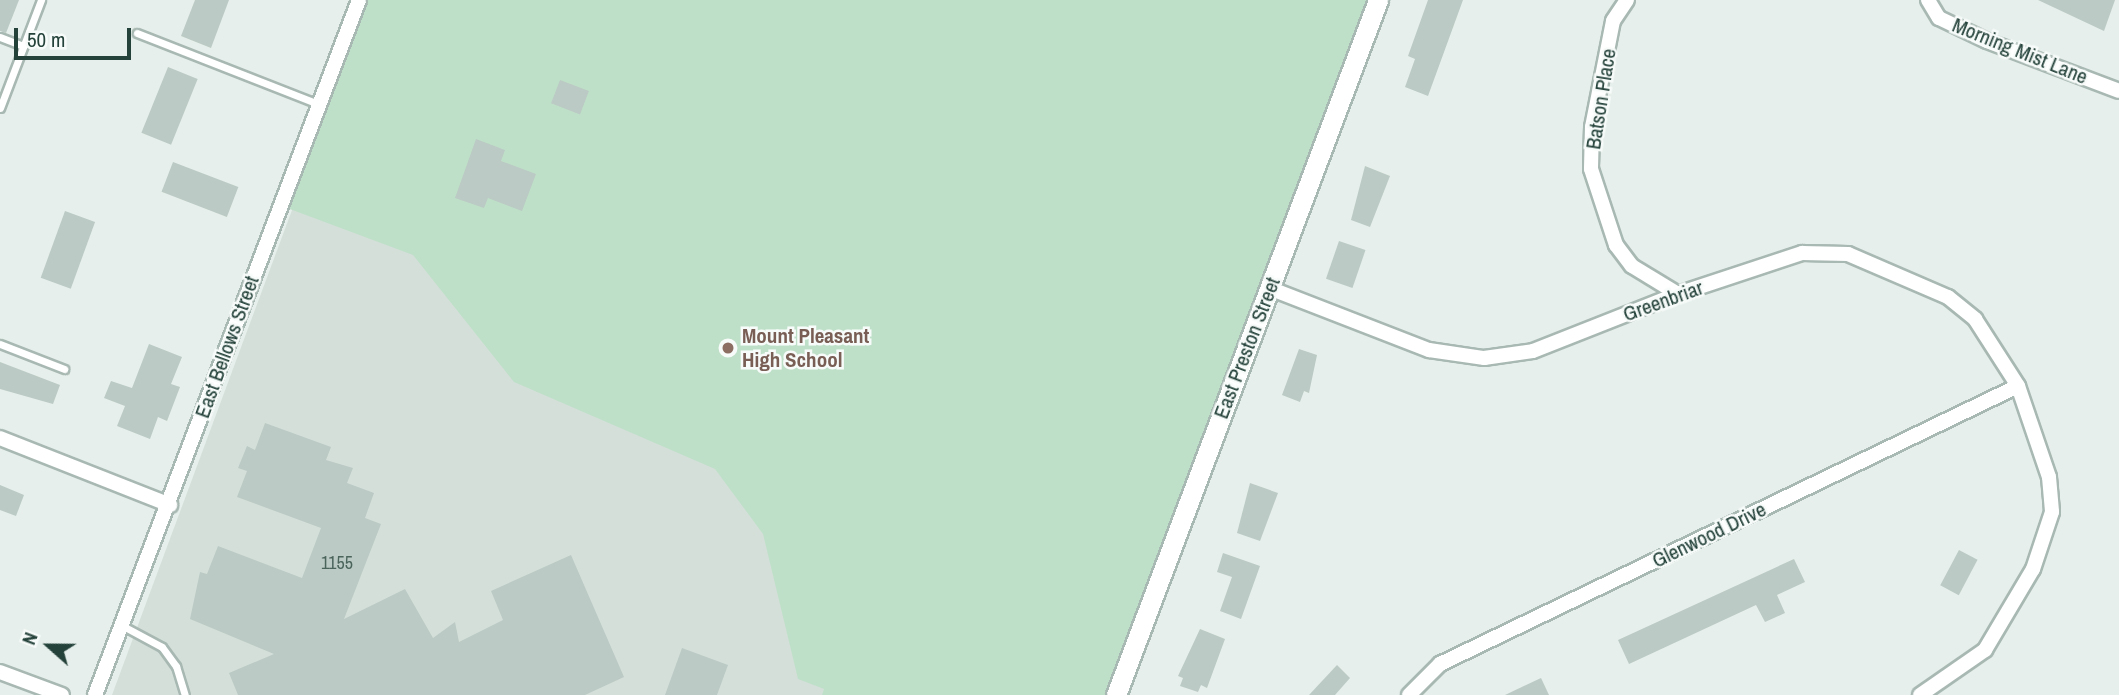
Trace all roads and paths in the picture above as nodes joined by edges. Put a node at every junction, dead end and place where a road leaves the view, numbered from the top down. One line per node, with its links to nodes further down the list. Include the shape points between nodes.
1 (41, 0): 8 (lane)
2 (359, 0): 10 (street, East Bellows Street)
3 (1378, 0): 12 (street, East Preston Street)
4 (1627, 0): 13 (street, Batson Place, via 1614,20 1592,127 1591,169 1616,245 1632,266)
5 (1928, 1): 9 (street, Morning Mist Lane, via 1940,18 1987,41)
6 (137, 33): 10 (lane)
7 (0, 37): 8 (lane)
8 (23, 46): 11 (lane)
9 (2119, 91)
10 (318, 104): 18 (street, East Bellows Street)
11 (0, 108)
12 (1269, 288): 13 (street, Greenbriar, via 1429,350 1484,358 1533,351); 24 (street, East Preston Street)
13 (1678, 294): 16 (street, Greenbriar, via 1802,253 1848,254 1948,297 1975,320)
14 (0, 344): 15 (lane)
15 (64, 369)
16 (2018, 386): 25 (street, Glenwood Drive, via 1440,664); 26 (street, Greenbriar, via 2049,477 2052,512 2033,569 1985,650)
17 (0, 438): 18 (street)
18 (170, 505): 19 (street, East Bellows Street)
19 (123, 626): 22 (street, East Bellows Street); 23 (lane, via 162,647 182,678)
20 (0, 672): 21 (street)
21 (62, 695)
22 (95, 695)
23 (185, 695)
24 (1116, 695)
25 (1409, 695)
26 (1920, 695)

